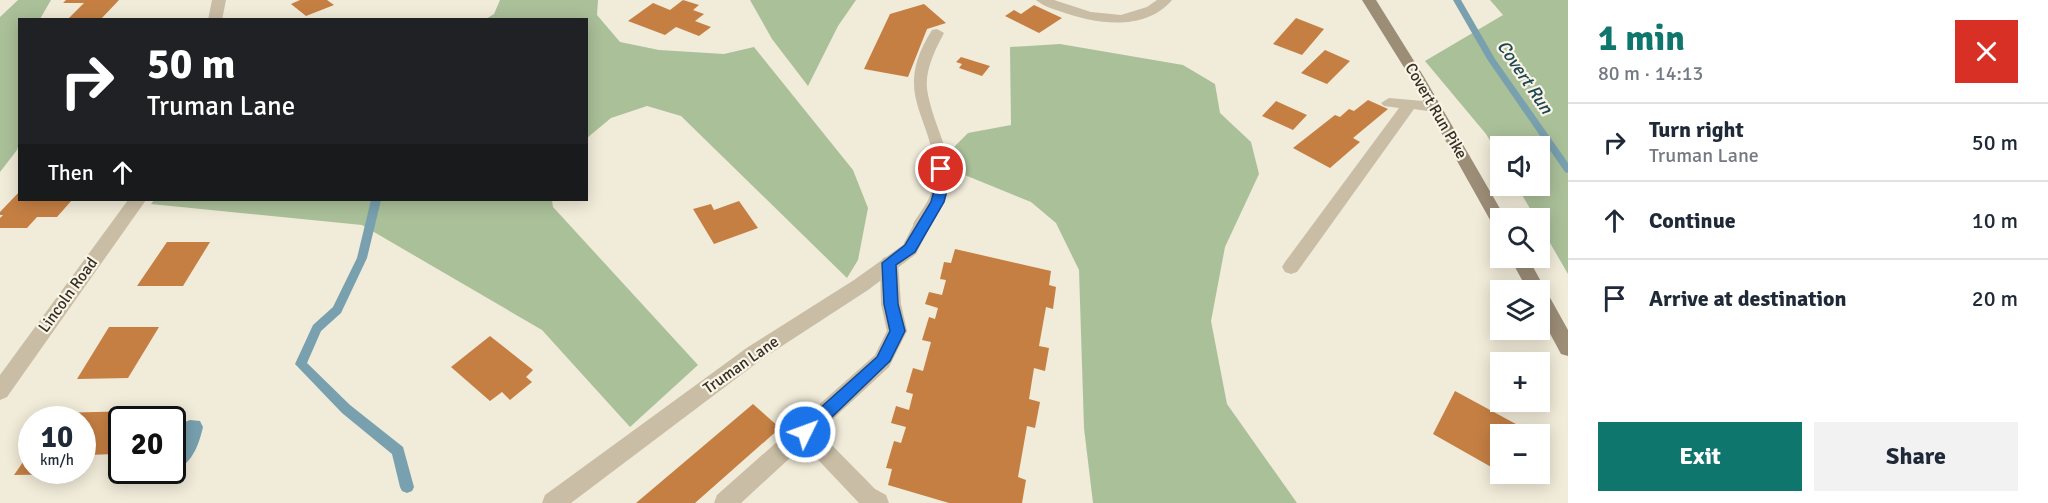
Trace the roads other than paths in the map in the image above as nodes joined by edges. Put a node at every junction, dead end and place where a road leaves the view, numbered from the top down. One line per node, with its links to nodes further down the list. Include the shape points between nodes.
1 (219, 0): 5 (street)
2 (1043, 0): 3 (street, via 1095,18 1116,20 1151,12)
3 (1165, 0)
4 (1369, 0): 9 (street, Covert Run Pike)
5 (215, 18)
6 (937, 33): 12 (street, Truman Lane, via 926,54 920,90 940,155 942,183 937,202 910,249)
7 (1389, 103): 8 (street)
8 (1410, 104): 9 (street); 13 (street)
9 (1434, 107): 11 (street, Covert Run Pike)
10 (136, 201): 16 (street, Lincoln Road)
11 (1491, 208)
12 (889, 263): 17 (street, via 897,331 882,361); 18 (street, Truman Lane, via 755,353)
13 (1291, 267)
14 (1550, 315): 15 (street)
15 (1568, 348)
16 (0, 391)
17 (805, 432): 19 (street); 20 (street)
18 (554, 503)
19 (725, 503)
20 (878, 503)

